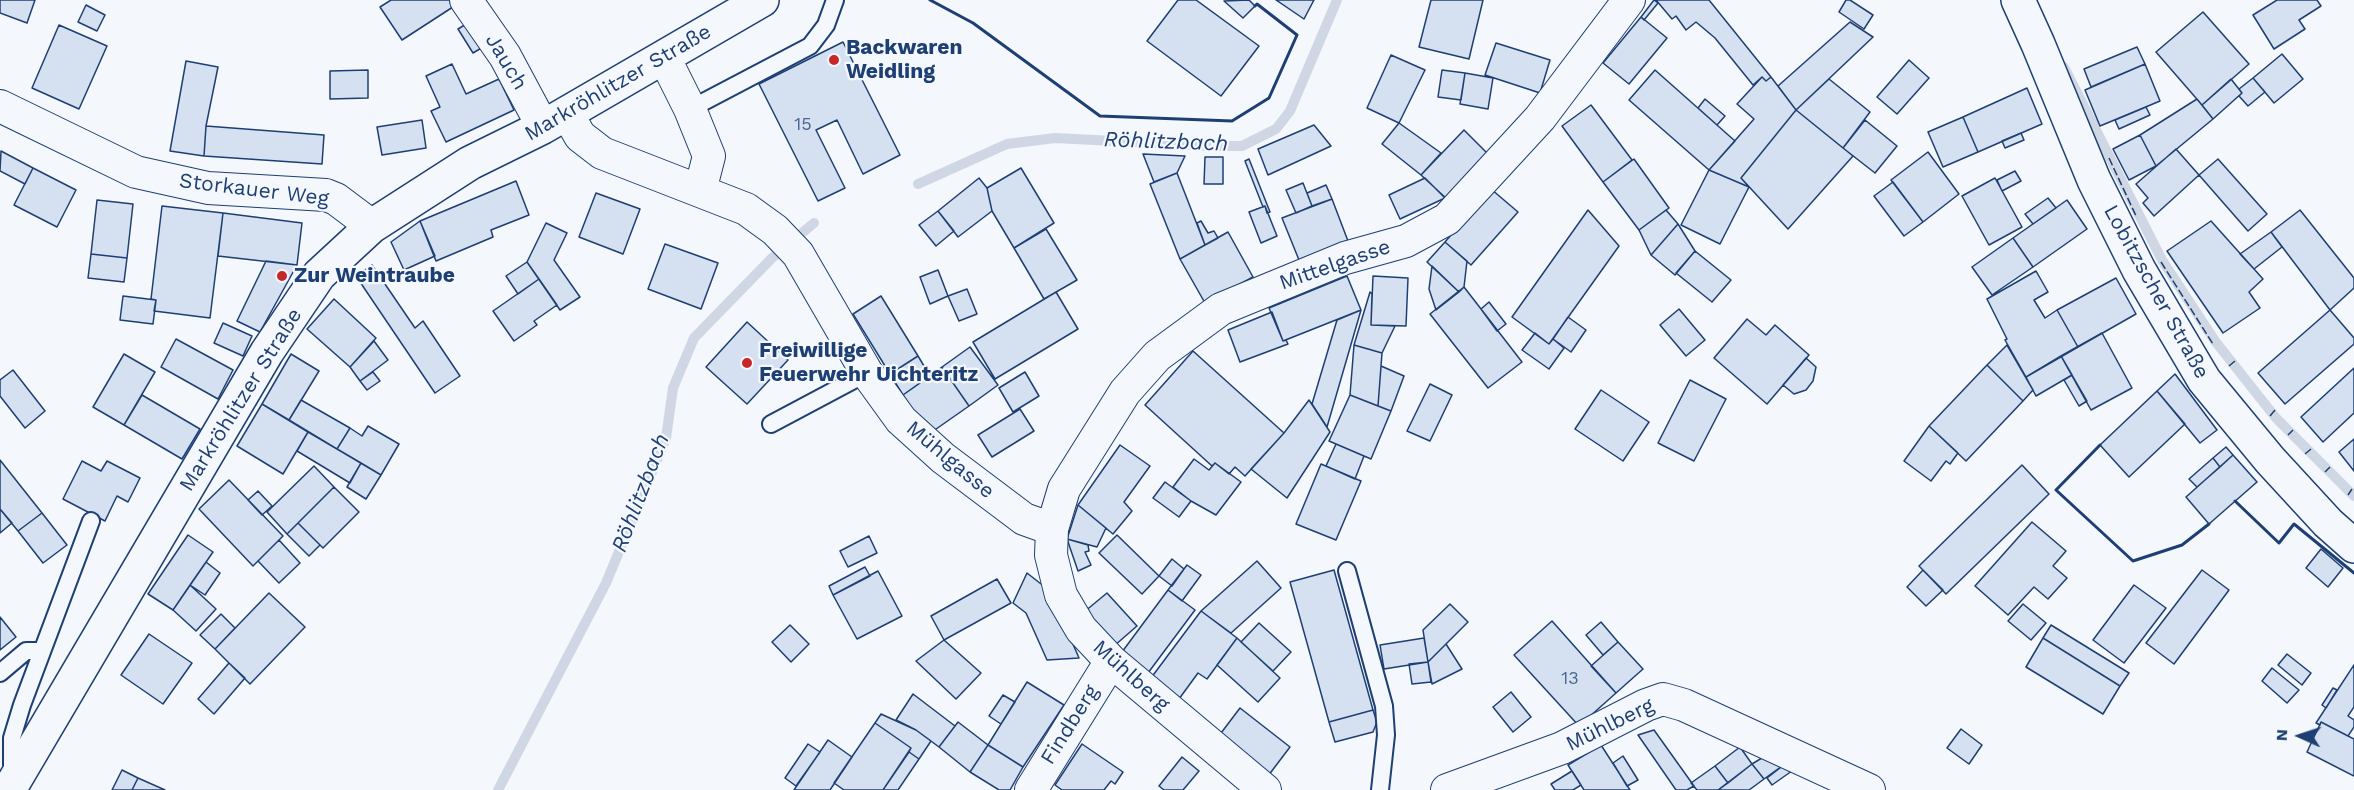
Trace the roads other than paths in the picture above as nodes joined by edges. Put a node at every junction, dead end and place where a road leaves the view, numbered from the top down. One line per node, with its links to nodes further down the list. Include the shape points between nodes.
1 (466, 0): 9 (street, Jauch)
2 (762, 0): 6 (main road, Markröhlitzer Straße)
3 (835, 0): 8 (lane, via 826,25 810,46)
4 (1629, 0): 15 (street, Mittelgasse, via 1540,118 1447,219 1406,241 1336,262 1221,309 1156,356 1125,392 1065,489)
5 (2018, 0): 16 (main road, Lobitzscher Straße, via 2099,190 2139,270 2204,380 2270,460 2328,524)
6 (664, 57): 8 (street); 9 (main road, Markröhlitzer Straße)
7 (0, 106): 11 (street, Storkauer Weg, via 136,172 208,188 326,195)
8 (690, 109): 10 (street, via 709,156)
9 (555, 120): 10 (street, Mühlgasse, via 602,153); 11 (main road, Markröhlitzer Straße, via 470,164)
10 (700, 191): 12 (street, Mühlgasse, via 746,209 798,254)
11 (372, 226): 21 (main road, Markröhlitzer Straße, via 319,275 267,352)
12 (867, 373): 13 (lane); 15 (street, Mühlgasse, via 901,420 943,458 1024,519)
13 (771, 424)
14 (90, 521): 18 (lane)
15 (1052, 529): 19 (street, Mühlberg, via 1051,555 1061,595 1081,629)
16 (2354, 546)
17 (1347, 571): 24 (lane, via 1384,706 1386,735)
18 (40, 651): 20 (lane, via 26,651); 21 (lane, via 12,738)
19 (1111, 661): 22 (street, Findberg); 23 (street, Mühlberg)
20 (0, 673)
21 (7, 788)
22 (1031, 790)
23 (1264, 790)
24 (1380, 790)
25 (1447, 790): 26 (street, Mühlberg, via 1562,748 1663,699)
26 (1869, 790)

